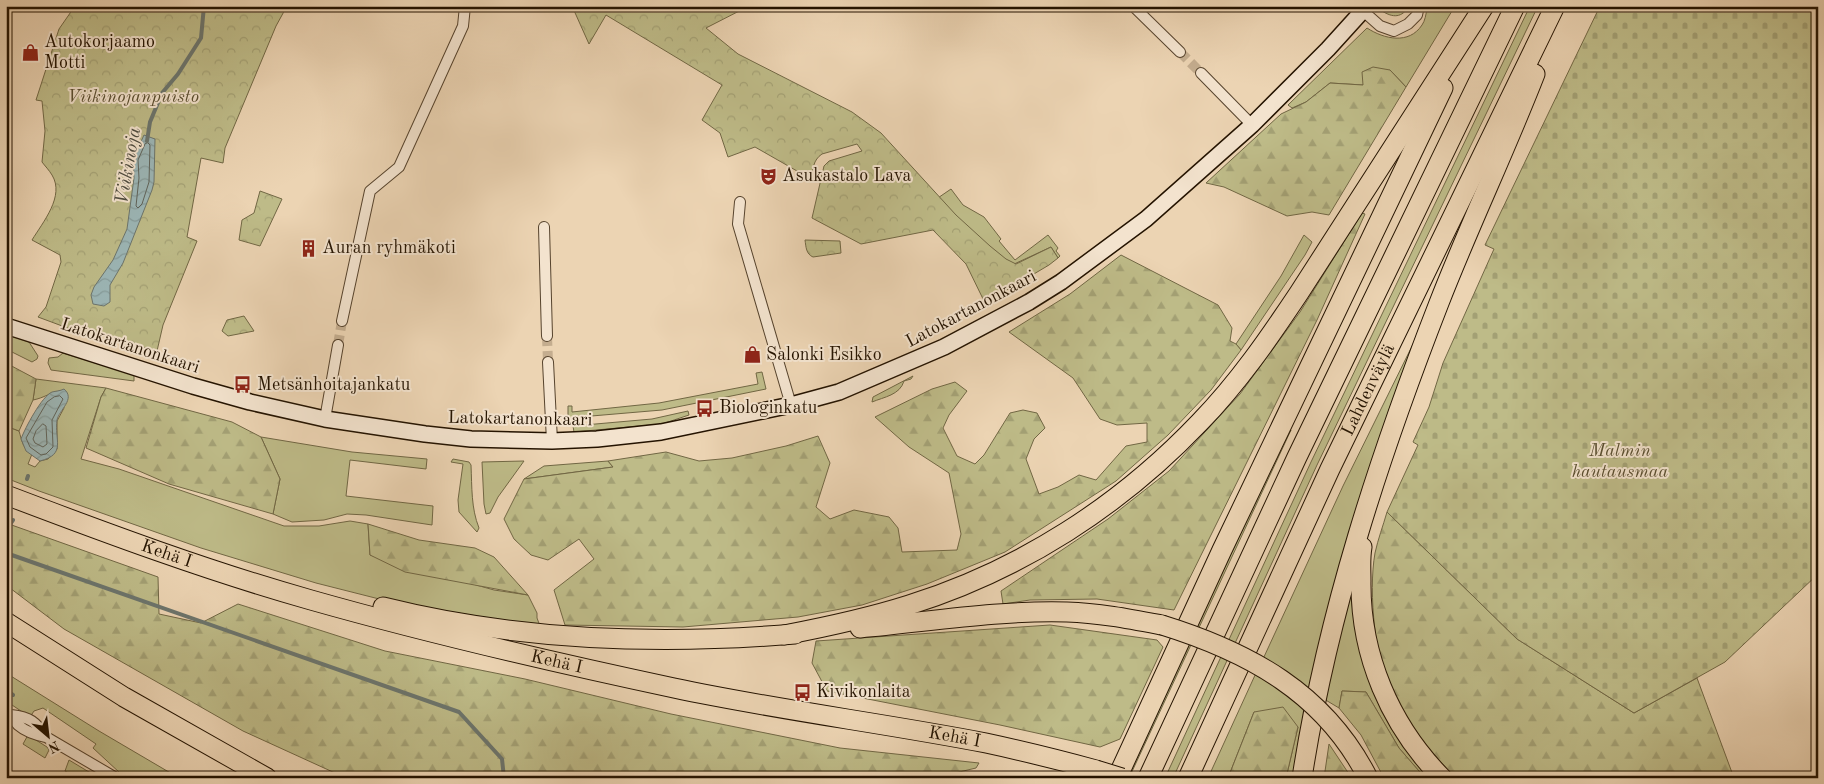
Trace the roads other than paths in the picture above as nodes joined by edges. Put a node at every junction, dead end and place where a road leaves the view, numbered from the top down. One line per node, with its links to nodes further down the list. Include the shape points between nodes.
1 (465, 6): 14 (street, via 463,26 399,166 370,191)
2 (1133, 6): 9 (street)
3 (1418, 6): 8 (street, via 1418,15 1394,30 1380,26)
4 (1484, 6): 26 (highway, via 1270,336 1201,421 1130,488 1057,539 981,578 909,606); 32 (highway, via 1309,366)
5 (1515, 6): 34 (highway, Lahdenväylä, via 1297,456)
6 (1555, 6): 35 (highway, Lahdenväylä, via 1330,469)
7 (1561, 6): 22 (highway, via 1439,303)
8 (1364, 7): 11 (street, Latokartanonkaari, via 1328,49)
9 (1180, 52)
10 (1201, 73): 11 (street)
11 (1252, 124): 19 (street, Latokartanonkaari, via 1146,219 1087,264 1029,302 967,336 901,366 839,392)
12 (740, 202): 19 (street, via 738,224)
13 (544, 227): 16 (street)
14 (342, 321)
15 (6, 326): 20 (street, Latokartanonkaari, via 193,386)
16 (547, 336)
17 (338, 345): 20 (street)
18 (548, 362): 21 (street)
19 (791, 405): 21 (street, Latokartanonkaari, via 661,432)
20 (325, 419): 21 (street, Latokartanonkaari, via 471,439)
21 (552, 441)
22 (1377, 472): 36 (highway, via 1338,606); 38 (highway, via 1362,550 1361,602 1365,633 1377,678 1391,708 1414,744)
23 (6, 495): 24 (highway, Kehä I)
24 (310, 600): 26 (highway, via 373,604 474,624 560,635 675,640); 33 (highway, Kehä I, bridge, via 525,655 676,689 986,743)
25 (6, 622): 27 (highway)
26 (784, 635): 37 (highway, bridge, via 1019,613 1066,612 1162,625 1232,651 1286,682 1333,725)
27 (124, 697): 30 (highway); 31 (highway)
28 (9, 714): 29 (street, via 19,726 46,737)
29 (116, 778)
30 (240, 778)
31 (267, 778)
32 (1117, 778)
33 (1122, 778)
34 (1148, 778)
35 (1188, 778)
36 (1302, 778)
37 (1368, 778)
38 (1442, 778)

